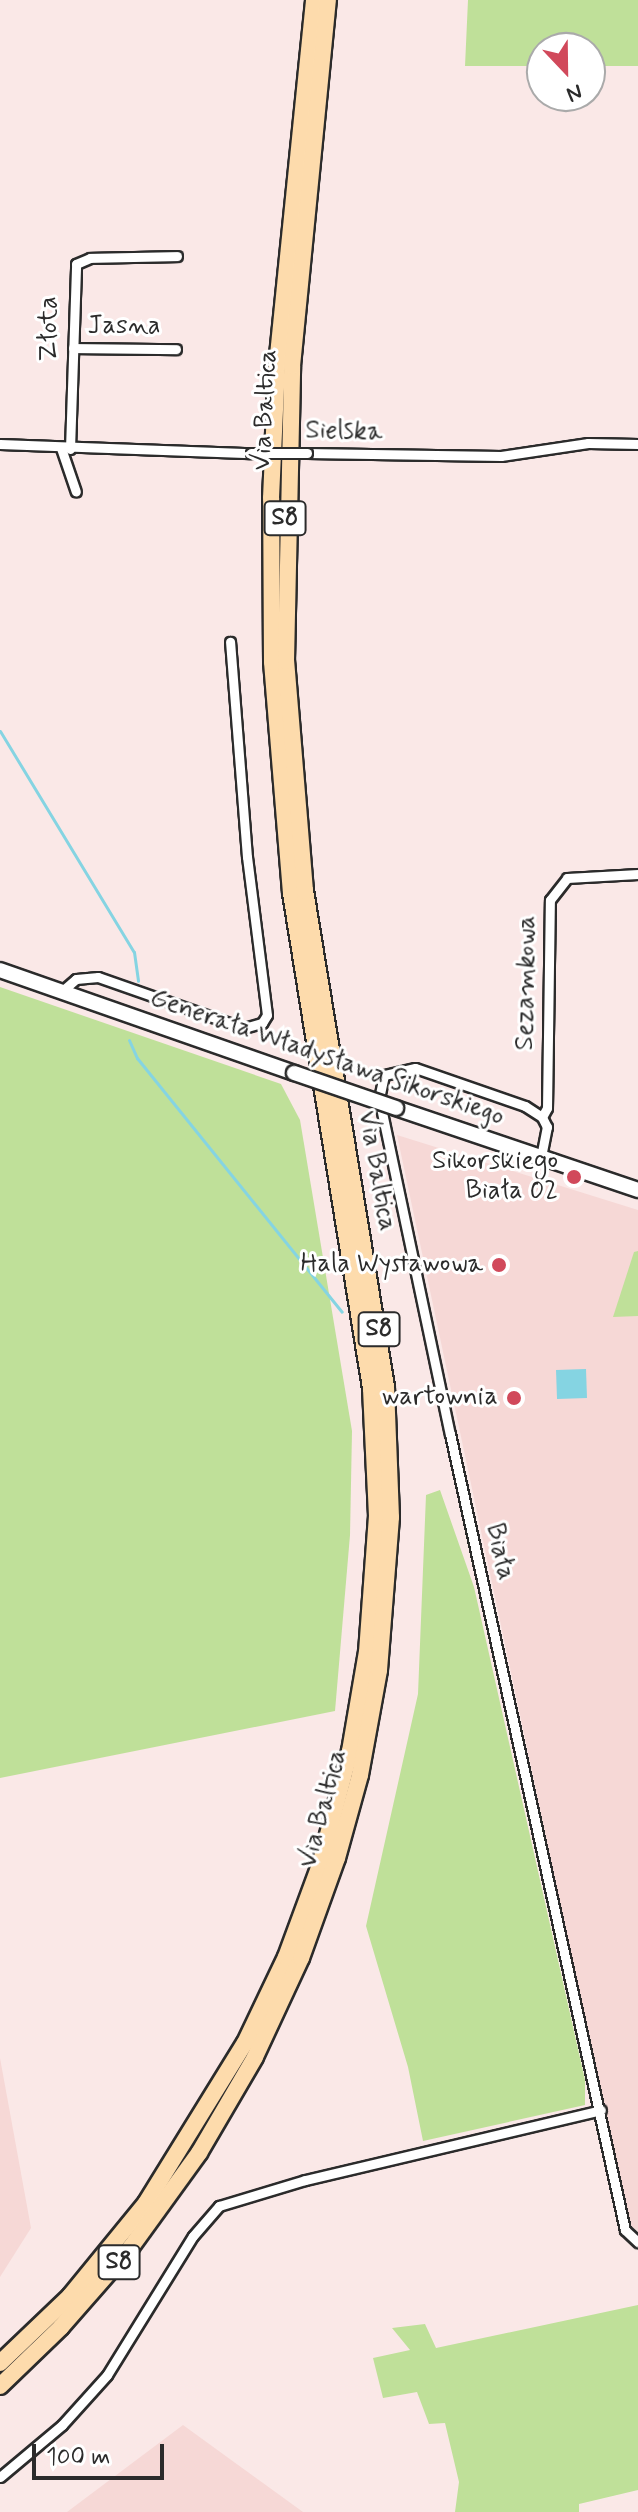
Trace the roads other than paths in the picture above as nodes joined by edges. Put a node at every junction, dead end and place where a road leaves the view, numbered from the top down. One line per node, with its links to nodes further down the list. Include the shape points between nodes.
1 (314, 0): 19 (highway, Via Baltica / S8, via 277,365 272,662 292,907 371,1388 377,1516 367,1652 350,1751 320,1865 286,1957 245,2043 146,2203 70,2296)
2 (328, 0): 20 (highway, Via Baltica / S8, via 290,396 286,649 305,891 386,1387 391,1517 378,1680 360,1775 328,1885 255,2057 199,2153 139,2237 61,2327)
3 (177, 256): 4 (street, Złota, via 80,261 72,273)
4 (73, 348): 5 (street, Jasna); 8 (street, Złota)
5 (176, 349)
6 (0, 444): 8 (street, Sielska)
7 (638, 444): 8 (street, Sielska, bridge, via 588,443 501,456)
8 (66, 448): 9 (street)
9 (76, 492)
10 (230, 642): 13 (street, via 247,857 267,1015 262,1023 244,1028 98,977 85,976)
11 (638, 874): 14 (street, Sezamkowa, via 567,878 550,900 547,1108)
12 (0, 970): 13 (street, Generała Władysława Sikorskiego)
13 (61, 992): 15 (street, Generała Władysława Sikorskiego, bridge)
14 (542, 1117): 15 (street, via 548,1139); 17 (street, Biała, via 504,1097 415,1068 392,1070 380,1085 448,1423)
15 (541, 1157): 16 (street, Generała Władysława Sikorskiego)
16 (638, 1190)
17 (601, 2110): 18 (street, Biała, via 625,2230); 21 (street, via 305,2180 219,2206 193,2236 107,2375 62,2425)
18 (638, 2242)
19 (0, 2363)
20 (0, 2386)
21 (0, 2477)

